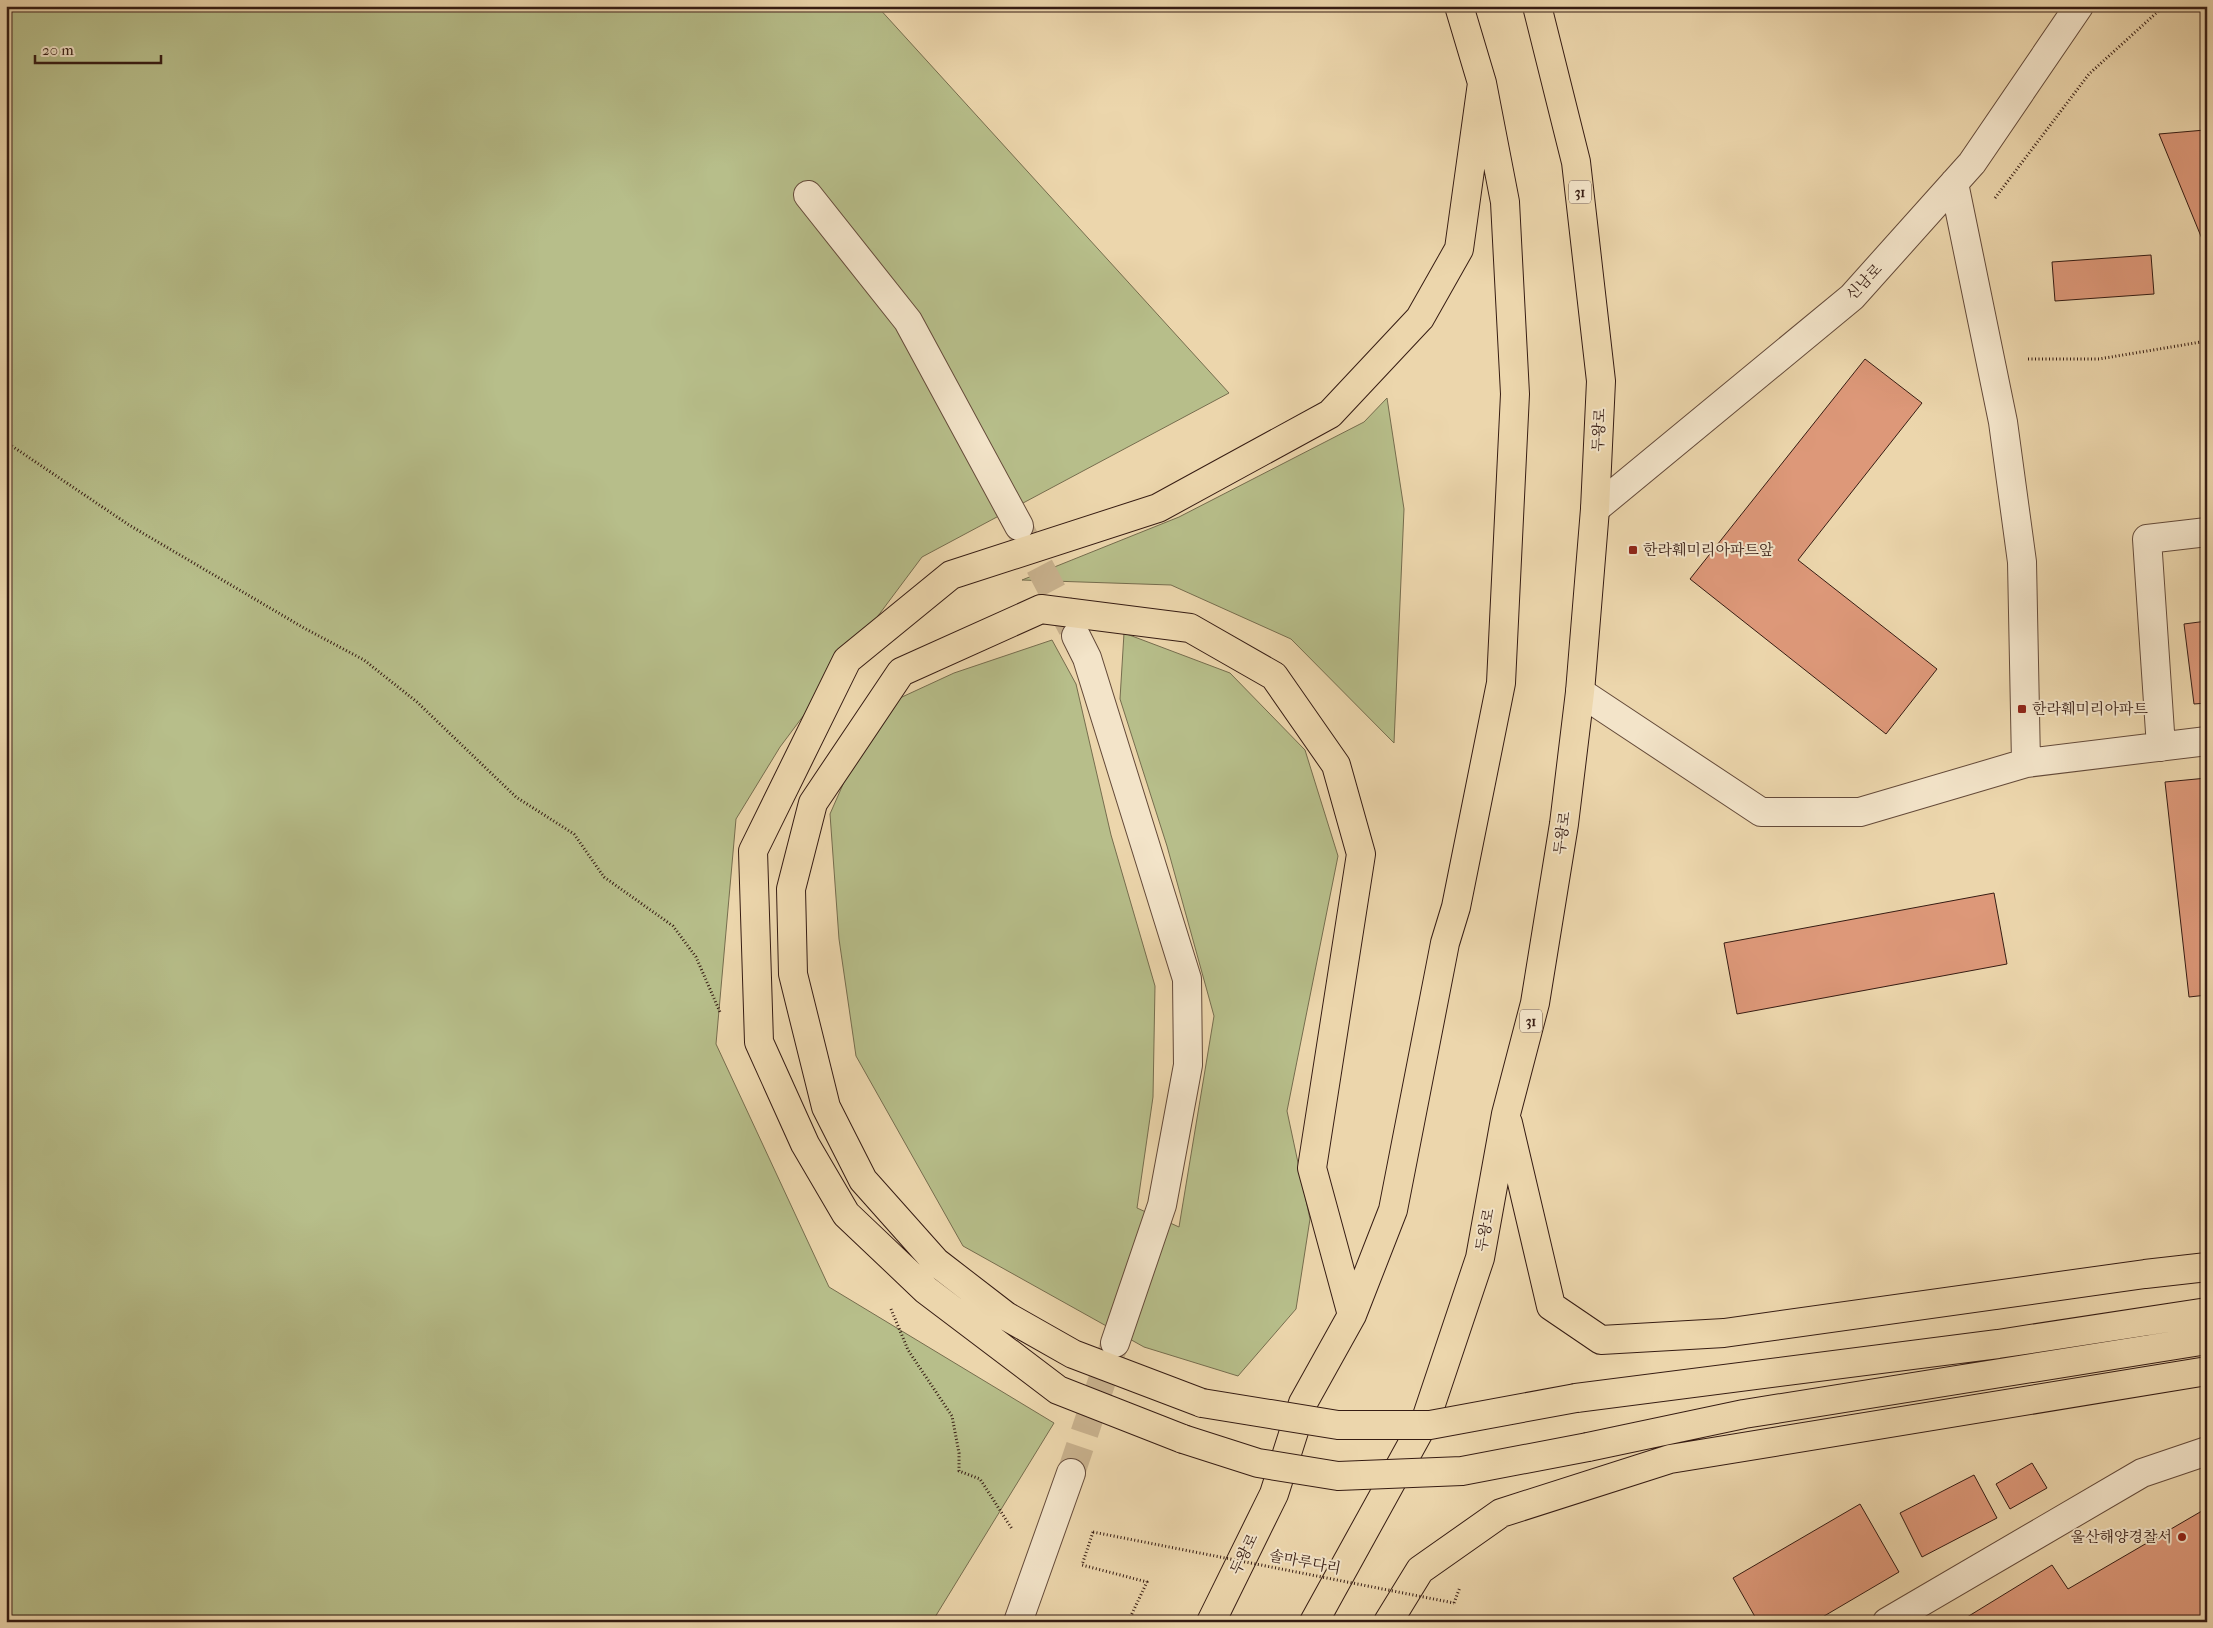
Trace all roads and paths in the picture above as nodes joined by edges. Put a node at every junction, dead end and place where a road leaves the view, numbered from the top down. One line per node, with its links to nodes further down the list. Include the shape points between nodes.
1 (1459, 6): 5 (main road, 두왕로)
2 (1537, 6): 12 (main road, 두왕로 / 31, via 1576,162 1595,317 1601,381)
3 (2079, 6): 6 (street, 신남로, via 1972,163)
4 (2164, 6): 8 (path, via 2089,74)
5 (1482, 83): 25 (main road, 두왕로, via 1505,202 1515,394 1500,683 1392,1210); 26 (main road, bridge, via 1459,249 1420,318 1330,414 1158,508 951,575 847,660 754,850 759,1042 805,1144 846,1214 926,1290 1058,1390 1183,1439 1258,1463 1338,1476 1462,1471 1744,1414)
6 (1954, 184): 12 (street, 신남로, via 1852,297); 19 (street, via 2003,422 2022,562)
7 (808, 195): 13 (street, via 908,320)
8 (1989, 206)
9 (2207, 341): 10 (path, via 2099,359)
10 (2024, 359)
11 (6, 442): 20 (path, via 129,525 364,660 417,702 516,797 574,834 604,877 673,926 696,957)
12 (1595, 509): 16 (main road, 두왕로 / 31)
13 (1019, 526)
14 (2207, 532): 18 (street, via 2147,539)
15 (1076, 636): 27 (street, via 1087,658 1187,979 1188,1065 1164,1196)
16 (1580, 692): 19 (street, via 1761,812 1860,812); 21 (main road, 두왕로 / 31, via 1564,824 1535,1003)
17 (2207, 741): 18 (street)
18 (2161, 746): 19 (street)
19 (2026, 763)
20 (724, 1020)
21 (1506, 1114): 22 (main road, via 1551,1306 1600,1340 1724,1333); 36 (main road, 두왕로 / 31, via 1480,1258 1426,1419)
22 (2207, 1267)
23 (890, 1307): 31 (path, via 908,1350 952,1416 959,1471 980,1479 1018,1539)
24 (2207, 1312): 25 (main road, bridge, via 1998,1344 1576,1398 1430,1425 1338,1425 1202,1403 1073,1354 1006,1316 936,1262 863,1180 826,1107 793,974 791,888 813,803 901,672 1041,609 1190,628 1274,676 1336,766 1362,854 1312,1168)
25 (1352, 1314): 35 (main road, 두왕로, via 1303,1403 1274,1494)
26 (2207, 1340)
27 (1115, 1343)
28 (2207, 1372): 37 (main road, via 1670,1459 1501,1513 1420,1570)
29 (2207, 1451): 38 (street, via 2142,1473)
30 (1071, 1473): 31 (street)
31 (1041, 1556): 33 (street)
32 (1454, 1603): 34 (path, 솔마루다리, bridge, via 1093,1532 1082,1565 1146,1582)
33 (1018, 1622)
34 (1128, 1622)
35 (1211, 1622)
36 (1314, 1622)
37 (1388, 1622)
38 (1887, 1622)

